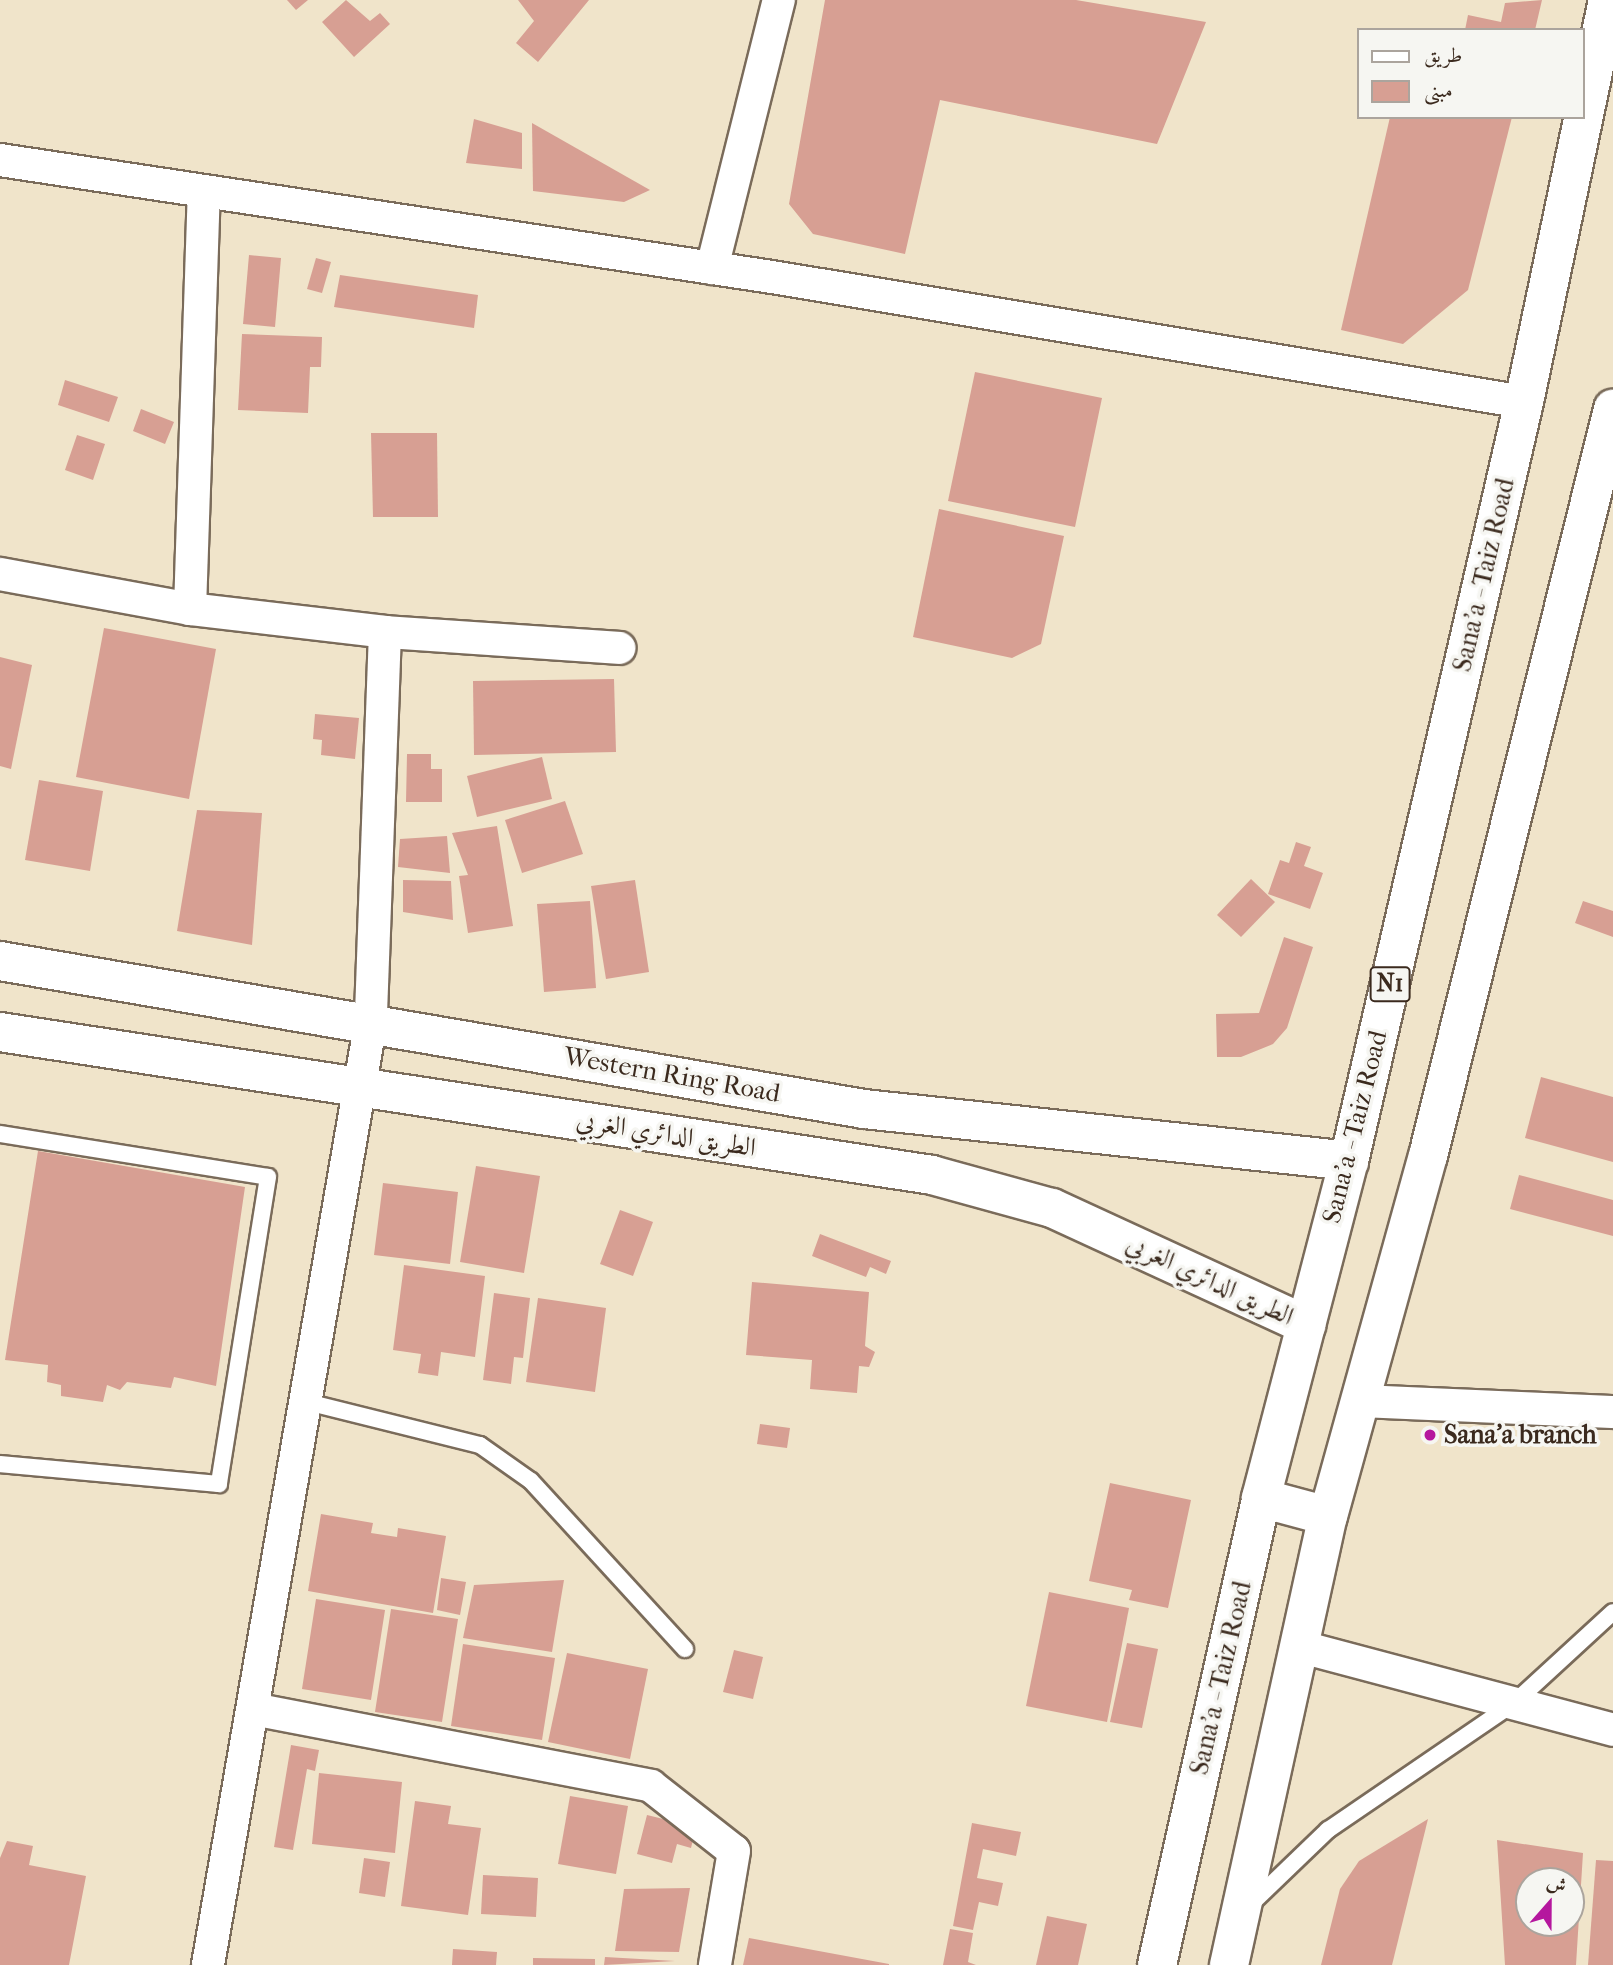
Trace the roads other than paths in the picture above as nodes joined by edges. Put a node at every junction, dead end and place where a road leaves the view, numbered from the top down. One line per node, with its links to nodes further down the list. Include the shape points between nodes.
1 (779, 0): 7 (street)
2 (1608, 0): 3 (main road, Sana'a - Taiz Road / N1)
3 (1585, 110)
4 (1583, 119): 8 (main road, Sana'a - Taiz Road / N1)
5 (0, 160): 6 (street)
6 (204, 191): 7 (street); 11 (street)
7 (712, 268): 8 (street)
8 (1524, 402): 19 (main road, Sana'a - Taiz Road / N1)
9 (1613, 409): 21 (main road, via 1428,1156)
10 (0, 574): 11 (street)
11 (190, 609): 12 (street)
12 (386, 632): 13 (street); 15 (street)
13 (619, 648)
14 (0, 961): 15 (main road, Western Ring Road)
15 (371, 1021): 17 (street); 19 (main road, Western Ring Road, via 864,1109)
16 (0, 1032): 17 (main road, الطريق الدائري الغربي)
17 (362, 1088): 20 (main road, الطريق الدائري الغربي, via 932,1175 1052,1208); 22 (street)
18 (0, 1134): 24 (lane, via 268,1177 219,1484)
19 (1349, 1161): 20 (main road, Sana'a - Taiz Road / N1)
20 (1306, 1325): 25 (main road, Sana'a - Taiz Road / N1)
21 (1360, 1401): 23 (street); 26 (main road)
22 (307, 1402): 29 (lane, via 480,1445 531,1481); 31 (street)
23 (1613, 1412)
24 (0, 1464)
25 (1261, 1498): 26 (main road); 36 (main road, Sana'a - Taiz Road / N1)
26 (1328, 1516): 28 (main road)
27 (1613, 1612): 30 (lane)
28 (1298, 1646): 30 (street); 33 (main road)
29 (685, 1649)
30 (1514, 1703): 32 (street); 33 (lane, via 1328,1830)
31 (253, 1709): 34 (street); 35 (street, via 651,1786 733,1851)
32 (1613, 1730)
33 (1239, 1916): 37 (main road)
34 (208, 1965)
35 (715, 1965)
36 (1157, 1965)
37 (1228, 1965)

